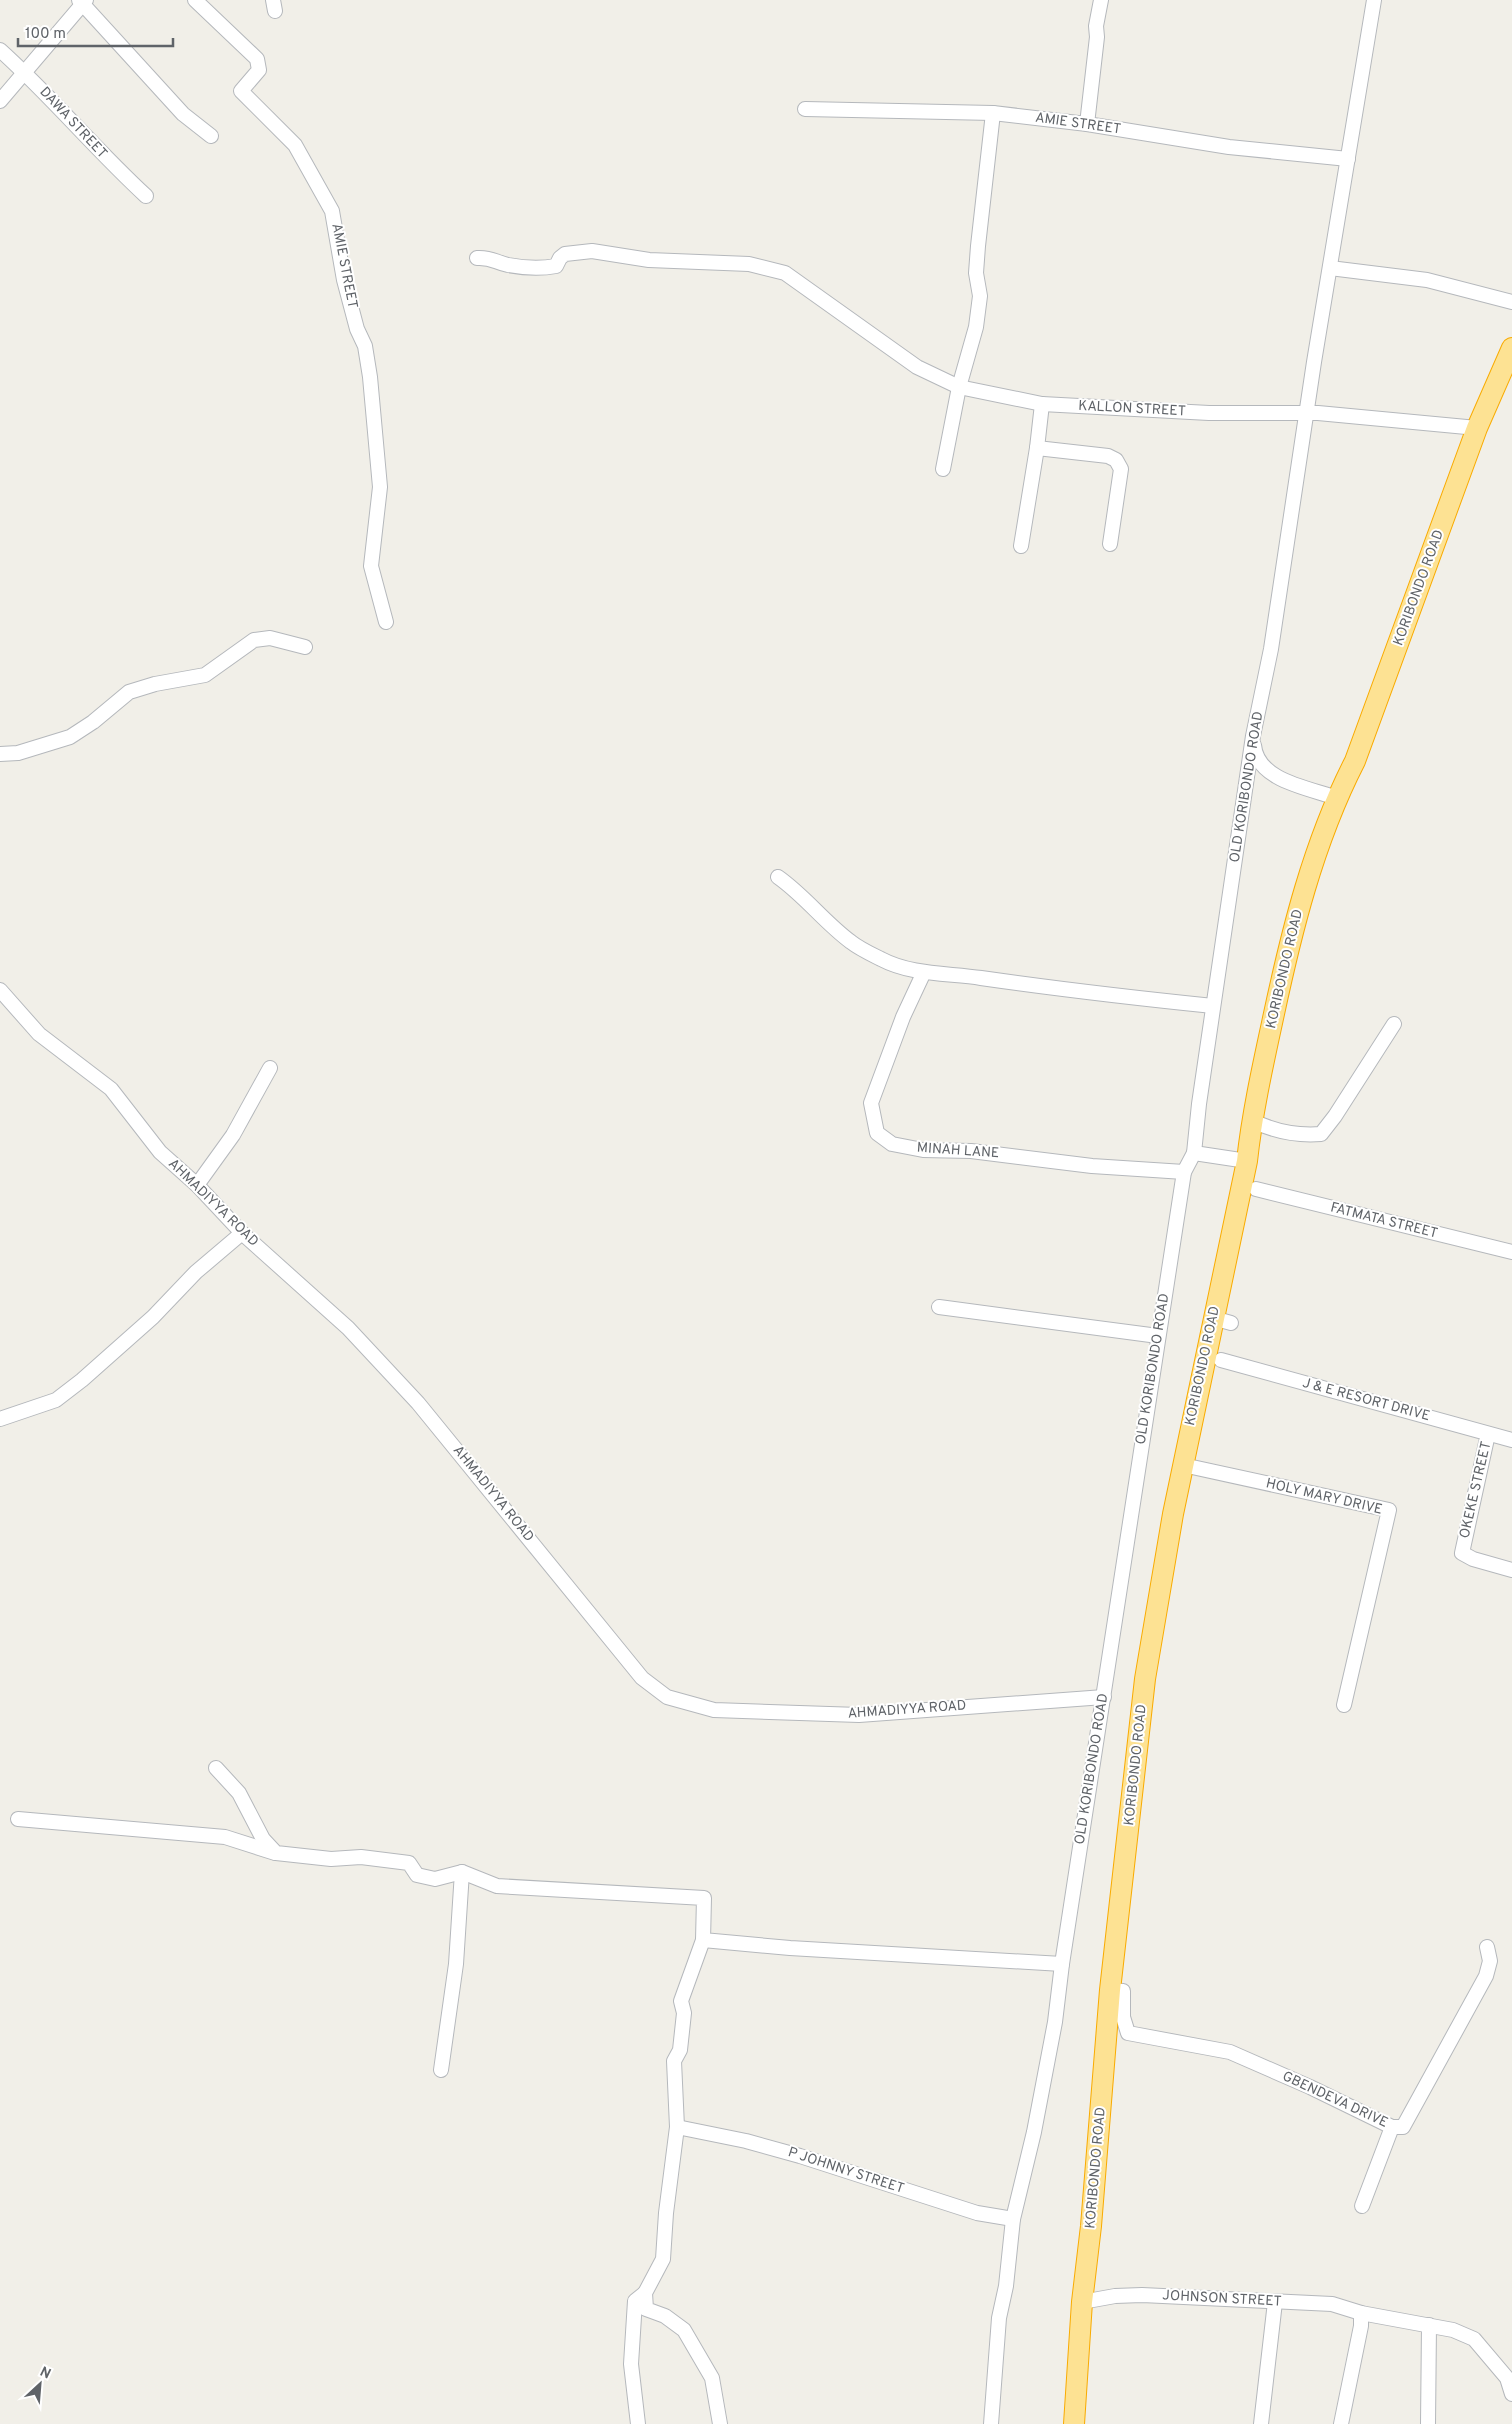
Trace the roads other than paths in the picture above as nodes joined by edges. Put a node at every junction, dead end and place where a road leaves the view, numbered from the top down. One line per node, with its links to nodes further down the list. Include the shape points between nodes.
1 (195, 0): 26 (street, AMIE STREET, via 257,59 259,70 241,91 295,145 332,211 344,280 365,346 370,377 380,487 371,566)
2 (1101, 0): 10 (street)
3 (1374, 0): 12 (street, OLD KORIBONDO ROAD)
4 (82, 1): 6 (street); 11 (street, via 183,114)
5 (0, 50): 6 (street, DAWA STREET)
6 (24, 72): 7 (street); 13 (street, DAWA STREET)
7 (0, 102)
8 (805, 109): 9 (street, AMIE STREET)
9 (992, 114): 10 (street, AMIE STREET); 18 (street, via 976,273 980,296 976,327)
10 (1088, 124): 12 (street, AMIE STREET, via 1230,147)
11 (211, 136)
12 (1348, 159): 15 (street, OLD KORIBONDO ROAD)
13 (146, 196)
14 (477, 258): 18 (street, KALLON STREET, via 488,257 539,269 556,266 566,254 592,252 648,260 749,264 785,273 910,362)
15 (1330, 268): 16 (street, via 1427,280); 20 (street, OLD KORIBONDO ROAD)
16 (1512, 302)
17 (1510, 357): 21 (highway, KORIBONDO ROAD)
18 (959, 387): 19 (street, KALLON STREET); 23 (street)
19 (1042, 404): 20 (street, KALLON STREET); 22 (street)
20 (1306, 417): 21 (street, KALLON STREET, via 1318,412); 28 (street, OLD KORIBONDO ROAD, via 1271,649)
21 (1477, 428): 30 (highway, KORIBONDO ROAD, via 1355,761)
22 (1037, 448): 24 (street, via 1108,456 1116,460 1121,469); 25 (street)
23 (944, 469)
24 (1110, 544)
25 (1021, 546)
26 (386, 622)
27 (305, 647): 29 (street, via 270,638 254,640 205,675 129,692 94,722 70,737 18,753)
28 (1253, 736): 30 (street, via 1254,751 1264,768 1280,778); 34 (street, OLD KORIBONDO ROAD)
29 (0, 754)
30 (1336, 798): 37 (highway, KORIBONDO ROAD, via 1307,878)
31 (778, 877): 32 (street, via 851,942 883,960)
32 (924, 972): 34 (street); 40 (street, MINAH LANE, via 903,1017 871,1103 878,1133 892,1144 923,1150 971,1151 1092,1166)
33 (0, 990): 41 (street, AHMADIYYA ROAD, via 39,1034 111,1090 160,1152)
34 (1213, 1006): 38 (street, OLD KORIBONDO ROAD)
35 (1394, 1024): 37 (street, via 1336,1116 1321,1134 1302,1136 1267,1128)
36 (270, 1068): 41 (street, via 232,1135)
37 (1251, 1120): 39 (highway, KORIBONDO ROAD)
38 (1194, 1153): 39 (street); 40 (street, OLD KORIBONDO ROAD)
39 (1247, 1161): 51 (highway, KORIBONDO ROAD, via 1222,1321)
40 (1184, 1172): 46 (street, OLD KORIBONDO ROAD)
41 (197, 1185): 43 (street, AHMADIYYA ROAD)
42 (1256, 1189): 44 (street, FATMATA STREET)
43 (242, 1233): 48 (street, via 196,1272 153,1317 56,1400); 53 (street, AHMADIYYA ROAD, via 348,1328 418,1403 642,1678 667,1697 714,1710 859,1715)
44 (1512, 1252)
45 (939, 1307): 46 (street)
46 (1158, 1336): 53 (street, OLD KORIBONDO ROAD)
47 (1221, 1360): 49 (street, J & E RESORT DRIVE)
48 (0, 1419)
49 (1488, 1434): 50 (street, J & E RESORT DRIVE); 52 (street, OKEKE STREET, via 1462,1553)
50 (1512, 1440)
51 (1183, 1465): 54 (street, HOLY MARY DRIVE, via 1389,1510); 62 (highway, KORIBONDO ROAD, via 1145,1679)
52 (1512, 1570)
53 (1104, 1697): 61 (street, OLD KORIBONDO ROAD)
54 (1344, 1705)
55 (216, 1768): 57 (street, via 239,1793 263,1839)
56 (18, 1819): 57 (street, via 225,1837)
57 (276, 1853): 58 (street, via 410,1863 417,1875 435,1879)
58 (462, 1872): 59 (street, via 497,1886 704,1898); 63 (street, via 456,1964)
59 (703, 1940): 61 (street); 64 (street, via 682,2002 680,2050 674,2061)
60 (1487, 1947): 65 (street, GBENDEVA DRIVE, via 1490,1961 1478,1993 1403,2127)
61 (1062, 1964): 67 (street, OLD KORIBONDO ROAD, via 1055,2022 1034,2132)
62 (1110, 1990): 65 (street, GBENDEVA DRIVE, via 1123,1991 1123,2017 1128,2033 1230,2052); 69 (highway, KORIBONDO ROAD)
63 (441, 2070)
64 (678, 2127): 67 (street, P JOHNNY STREET, via 746,2140 977,2213); 68 (street, via 666,2213 664,2259)
65 (1392, 2127): 66 (street)
66 (1362, 2206)
67 (1013, 2219): 76 (street, OLD KORIBONDO ROAD, via 999,2318)
68 (645, 2292): 74 (street, via 635,2301 632,2327 631,2364); 75 (street, via 646,2309 665,2316 684,2330 702,2359 712,2378)
69 (1082, 2302): 70 (street, JOHNSON STREET, via 1142,2294); 77 (highway, KORIBONDO ROAD)
70 (1275, 2302): 71 (street, JOHNSON STREET, via 1332,2304); 78 (street)
71 (1361, 2313): 72 (street, JOHNSON STREET); 79 (street)
72 (1429, 2325): 73 (street, JOHNSON STREET, via 1474,2339 1507,2378); 80 (street)
73 (1512, 2394)
74 (638, 2424)
75 (720, 2424)
76 (991, 2424)
77 (1074, 2424)
78 (1261, 2424)
79 (1342, 2424)
80 (1428, 2424)

